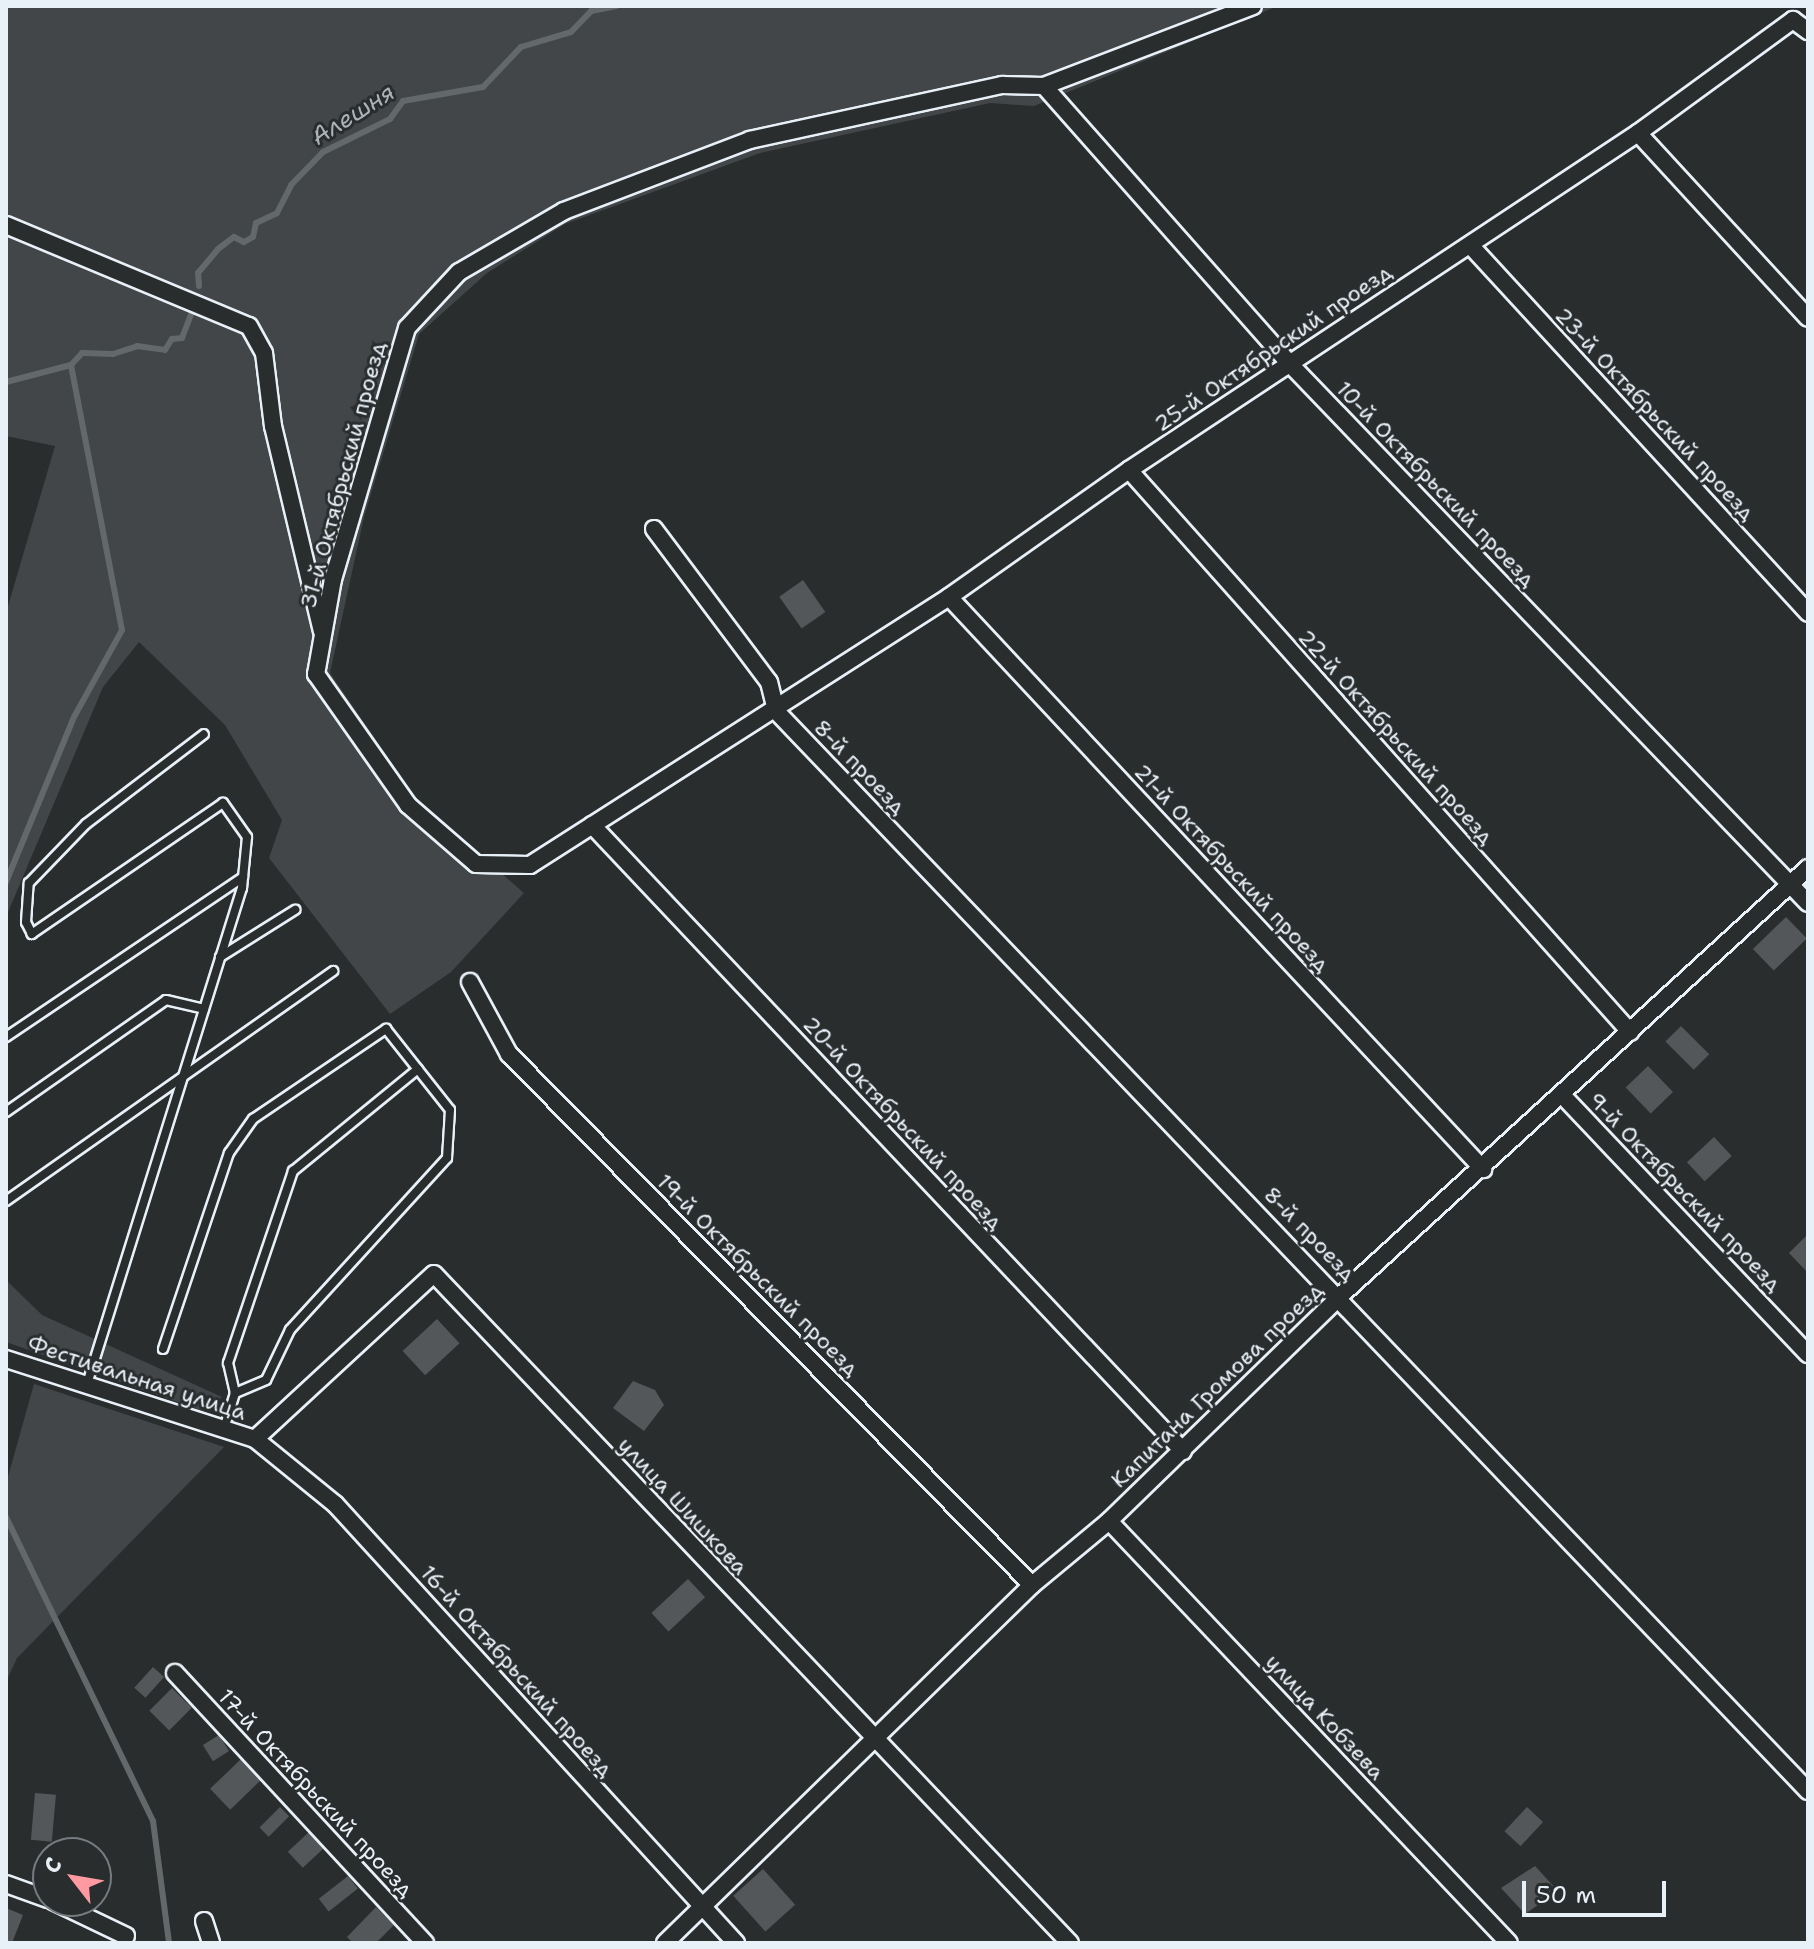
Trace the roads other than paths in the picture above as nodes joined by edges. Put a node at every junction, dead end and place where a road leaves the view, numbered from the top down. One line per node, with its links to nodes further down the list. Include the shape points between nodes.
1 (1253, 6): 4 (street, 31-й Октябрьский проезд)
2 (1793, 13): 3 (street); 5 (street, 25-й Октябрьский проезд)
3 (1808, 31)
4 (1044, 86): 9 (street, 10-й Октябрьский проезд); 14 (street, 31-й Октябрьский проезд, via 1002,85 750,140 564,211 459,272 407,328 333,579)
5 (1638, 133): 7 (street, 25-й Октябрьский проезд); 8 (street)
6 (6, 225): 14 (street, via 249,326 264,353 273,426)
7 (1470, 245): 9 (street, 25-й Октябрьский проезд); 13 (street, 23-й Октябрьский проезд)
8 (1808, 318)
9 (1289, 363): 10 (street, 25-й Октябрьский проезд); 21 (street, 10-й Октябрьский проезд)
10 (1129, 470): 12 (street, 25-й Октябрьский проезд); 28 (street, 22-й Октябрьский проезд)
11 (654, 529): 15 (street, via 769,682)
12 (949, 597): 15 (street, 25-й Октябрьский проезд); 34 (street, 21-й Октябрьский проезд)
13 (1808, 613)
14 (323, 636): 18 (street, 31-й Октябрьский проезд, via 316,674 408,805 476,864)
15 (776, 711): 17 (street, 25-й Октябрьский проезд); 36 (street, 8-й проезд)
16 (204, 734): 20 (lane, via 86,824 29,883 26,922 32,934 223,803 247,837)
17 (592, 825): 18 (street, 25-й Октябрьский проезд); 44 (street, 20-й Октябрьский проезд)
18 (530, 865)
19 (1808, 868): 21 (street, Капитана Громова проезд)
20 (243, 877): 24 (lane); 29 (lane)
21 (1791, 885): 22 (street, 10-й Октябрьский проезд); 28 (street, Капитана Громова проезд)
22 (1808, 903)
23 (295, 910): 24 (lane)
24 (220, 958): 27 (lane)
25 (333, 971): 31 (lane)
26 (470, 982): 46 (street, 19-й Октябрьский проезд, via 509,1054)
27 (204, 1009): 31 (lane); 33 (lane, via 166,1000)
28 (1630, 1032): 32 (street, Капитана Громова проезд)
29 (6, 1037)
30 (418, 1069): 37 (lane, via 386,1029 253,1119 229,1153); 41 (lane, via 293,1171 228,1363); 41 (lane, via 450,1110 447,1158 290,1330 266,1380)
31 (183, 1077): 35 (lane); 40 (lane)
32 (1563, 1096): 34 (street, Капитана Громова проезд); 38 (street, 9-й Октябрьский проезд)
33 (6, 1112)
34 (1483, 1169): 36 (street, Капитана Громова проезд)
35 (6, 1201)
36 (1340, 1296): 44 (street, Капитана Громова проезд); 49 (street, 8-й проезд)
37 (163, 1349)
38 (1808, 1354)
39 (6, 1359): 40 (street, Фестивальная улица)
40 (87, 1385): 42 (street, Фестивальная улица)
41 (235, 1393): 42 (lane)
42 (224, 1429): 43 (street, Фестивальная улица)
43 (255, 1439): 48 (street, улица Шишкова, via 434,1274); 52 (street, 16-й Октябрьский проезд, via 335,1504)
44 (1183, 1451): 45 (street, Капитана Громова проезд)
45 (1109, 1521): 46 (street, Капитана Громова проезд); 61 (street, улица Кобзева)
46 (1032, 1585): 48 (street, Капитана Громова проезд)
47 (175, 1673): 57 (street, 17-й Октябрьский проезд)
48 (875, 1740): 52 (street, Капитана Громова проезд); 60 (street, улица Шишкова)
49 (1808, 1791)
50 (6, 1884): 51 (street)
51 (32, 1893)
52 (702, 1908): 58 (street, Капитана Громова проезд); 59 (street, 16-й Октябрьский проезд)
53 (86, 1917): 55 (street)
54 (204, 1921): 56 (street)
55 (126, 1936)
56 (211, 1943)
57 (425, 1943)
58 (665, 1943)
59 (736, 1943)
60 (1070, 1943)
61 (1509, 1943)

